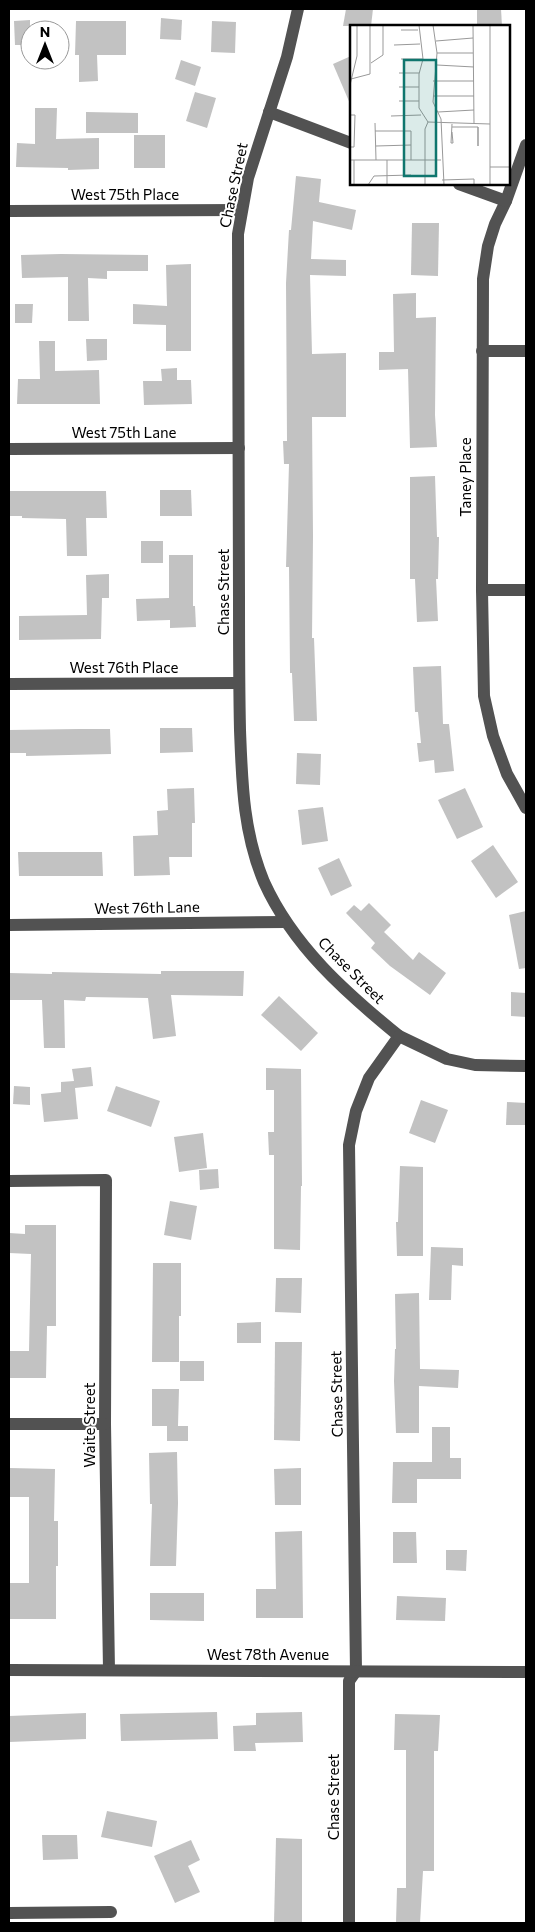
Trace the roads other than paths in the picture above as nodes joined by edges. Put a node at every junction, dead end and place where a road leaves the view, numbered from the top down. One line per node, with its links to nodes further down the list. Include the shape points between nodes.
1 (298, 9): 2 (street, Chase Street, via 288,57)
2 (269, 112): 3 (street); 7 (street, Chase Street, via 248,178)
3 (350, 143)
4 (526, 145): 6 (street, Taney Place)
5 (462, 185): 6 (street)
6 (506, 201): 9 (street, Taney Place, via 488,246 483,279)
7 (242, 210): 8 (street, West 75th Place); 12 (street, Chase Street, via 238,234)
8 (9, 211)
9 (482, 351): 10 (street); 13 (street, Taney Place)
10 (526, 351)
11 (9, 448): 12 (street, West 75th Lane)
12 (239, 448): 15 (street, Chase Street)
13 (482, 590): 14 (street); 17 (street, Taney Place, via 484,696 492,736 507,774)
14 (526, 590)
15 (239, 682): 16 (street, West 76th Place); 18 (street, Chase Street, via 242,796 250,838 264,881)
16 (9, 684)
17 (526, 808)
18 (285, 922): 19 (street, West 76th Lane); 20 (street, Chase Street, via 321,967)
19 (9, 925)
20 (399, 1036): 21 (street, via 447,1059 475,1065); 27 (street, Chase Street, via 370,1078 356,1111 349,1145)
21 (526, 1066)
22 (9, 1181): 24 (street, Waite Street, via 106,1180)
23 (9, 1424): 24 (street)
24 (105, 1424): 26 (street, Waite Street)
25 (9, 1670): 26 (street, West 78th Avenue)
26 (109, 1670): 27 (street, West 78th Avenue)
27 (356, 1671): 28 (street, West 78th Avenue); 31 (street, Chase Street, via 349,1681)
28 (526, 1672)
29 (111, 1912): 30 (street)
30 (9, 1913)
31 (349, 1923)

